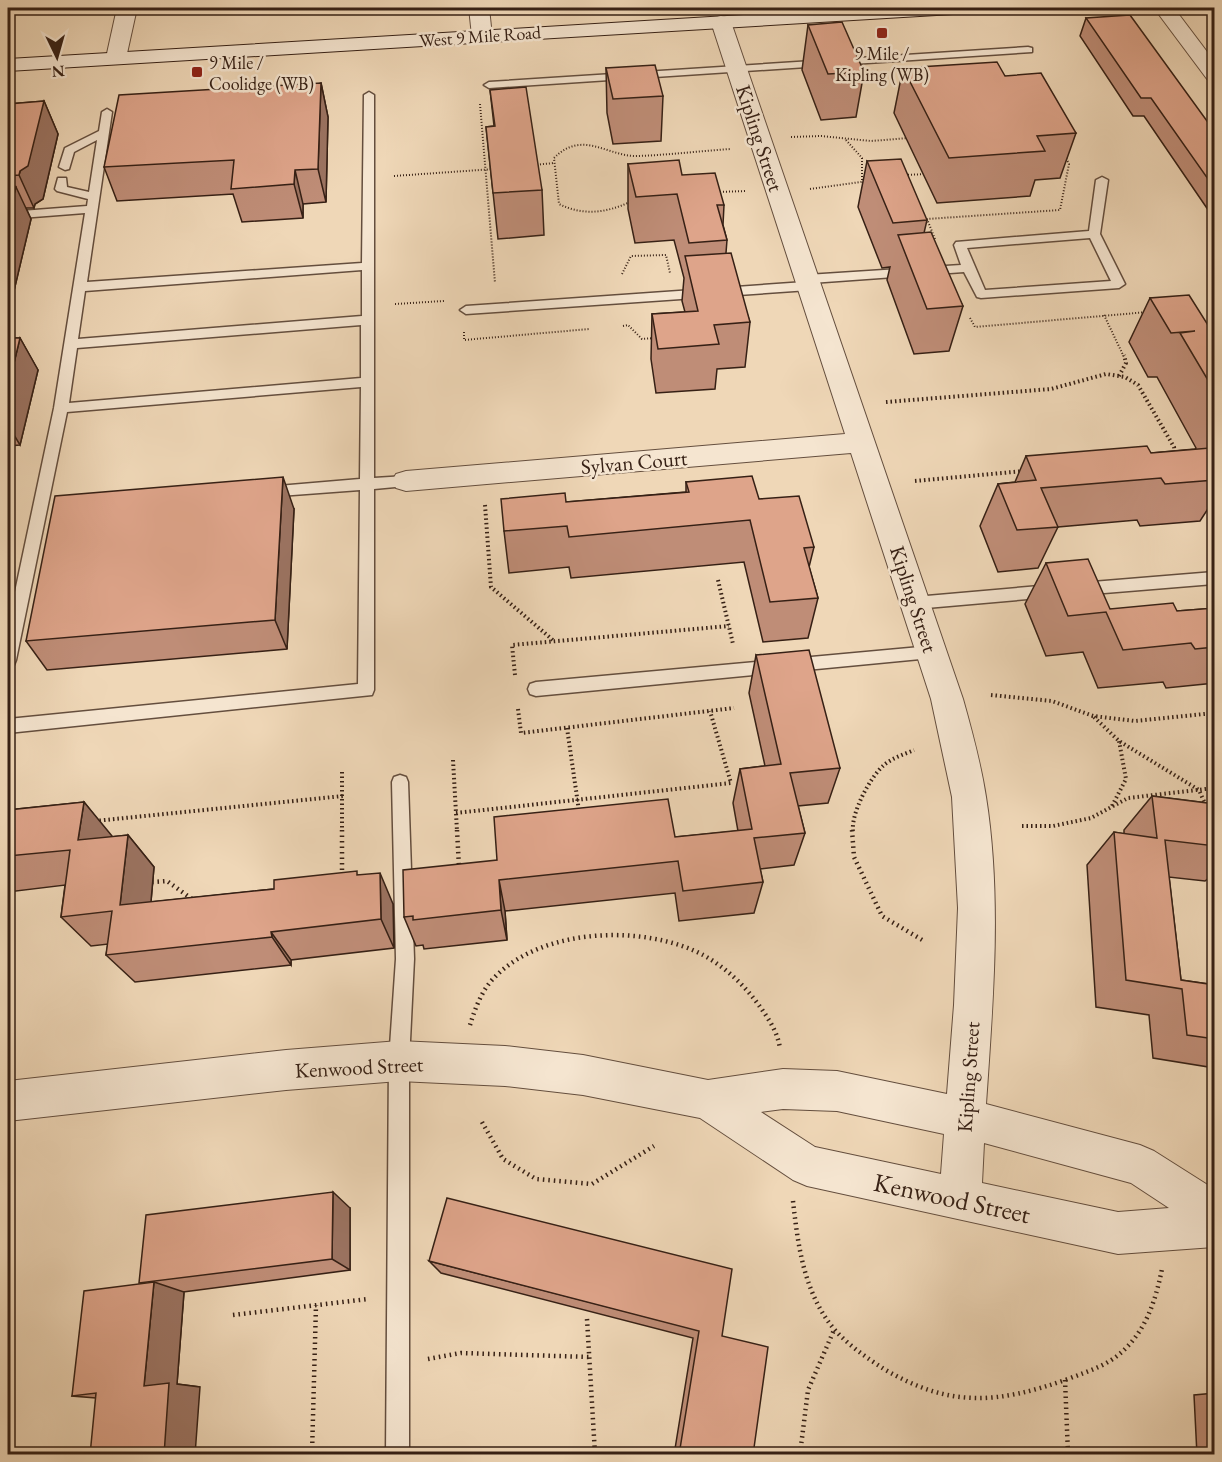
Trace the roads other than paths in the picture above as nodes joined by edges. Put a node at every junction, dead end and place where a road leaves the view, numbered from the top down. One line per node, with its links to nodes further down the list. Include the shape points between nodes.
1 (127, 8): 8 (street)
2 (479, 8): 6 (street)
3 (953, 8): 5 (street, West 9 Mile Road)
4 (1164, 8): 11 (street)
5 (721, 22): 6 (street, West 9 Mile Road); 10 (street, Kipling Street)
6 (483, 36): 8 (street, West 9 Mile Road)
7 (1028, 50): 10 (lane)
8 (116, 58): 9 (street, West 9 Mile Road)
9 (8, 65)
10 (737, 69): 12 (lane); 24 (street, Kipling Street)
11 (1215, 75)
12 (489, 86)
13 (369, 95): 22 (lane)
14 (107, 112): 15 (lane)
15 (103, 133): 16 (lane, via 69,150); 19 (lane)
16 (65, 167)
17 (62, 180): 19 (lane, via 61,189)
18 (1102, 180): 21 (lane)
19 (92, 203): 20 (lane); 25 (lane)
20 (8, 215)
21 (1094, 234): 23 (lane, via 960,245); 23 (lane, via 1119,284 981,294)
22 (368, 266): 25 (lane); 27 (lane)
23 (968, 268): 24 (lane)
24 (808, 283): 26 (lane); 31 (street, Kipling Street)
25 (79, 287): 28 (lane)
26 (466, 310)
27 (368, 313): 28 (lane); 29 (lane)
28 (70, 344): 30 (lane)
29 (368, 382): 30 (lane); 33 (lane)
30 (61, 408): 38 (lane, via 46,510)
31 (862, 442): 32 (street, Sylvan Court); 36 (street, Kipling Street)
32 (406, 481): 33 (lane)
33 (367, 483): 34 (lane); 40 (lane, via 366,690)
34 (250, 493)
35 (1215, 578): 36 (lane)
36 (915, 603): 37 (street, Kipling Street)
37 (931, 652): 39 (lane); 45 (street, Kipling Street, via 959,748 971,810 976,871 976,945)
38 (8, 660)
39 (536, 689)
40 (8, 726)
41 (400, 783): 42 (lane, via 405,959)
42 (399, 1061): 43 (street, Kenwood Street, via 505,1066 583,1075); 44 (street, Kenwood Street); 49 (lane)
43 (708, 1100): 45 (street, Kenwood Street, via 783,1089 837,1091); 46 (street, Kenwood Street, via 807,1166)
44 (8, 1101)
45 (965, 1118): 46 (street, Kipling Street); 47 (street, Kenwood Street, via 1140,1165)
46 (960, 1200): 48 (street, Kenwood Street, via 1118,1233)
47 (1215, 1213)
48 (1215, 1226)
49 (398, 1455)

